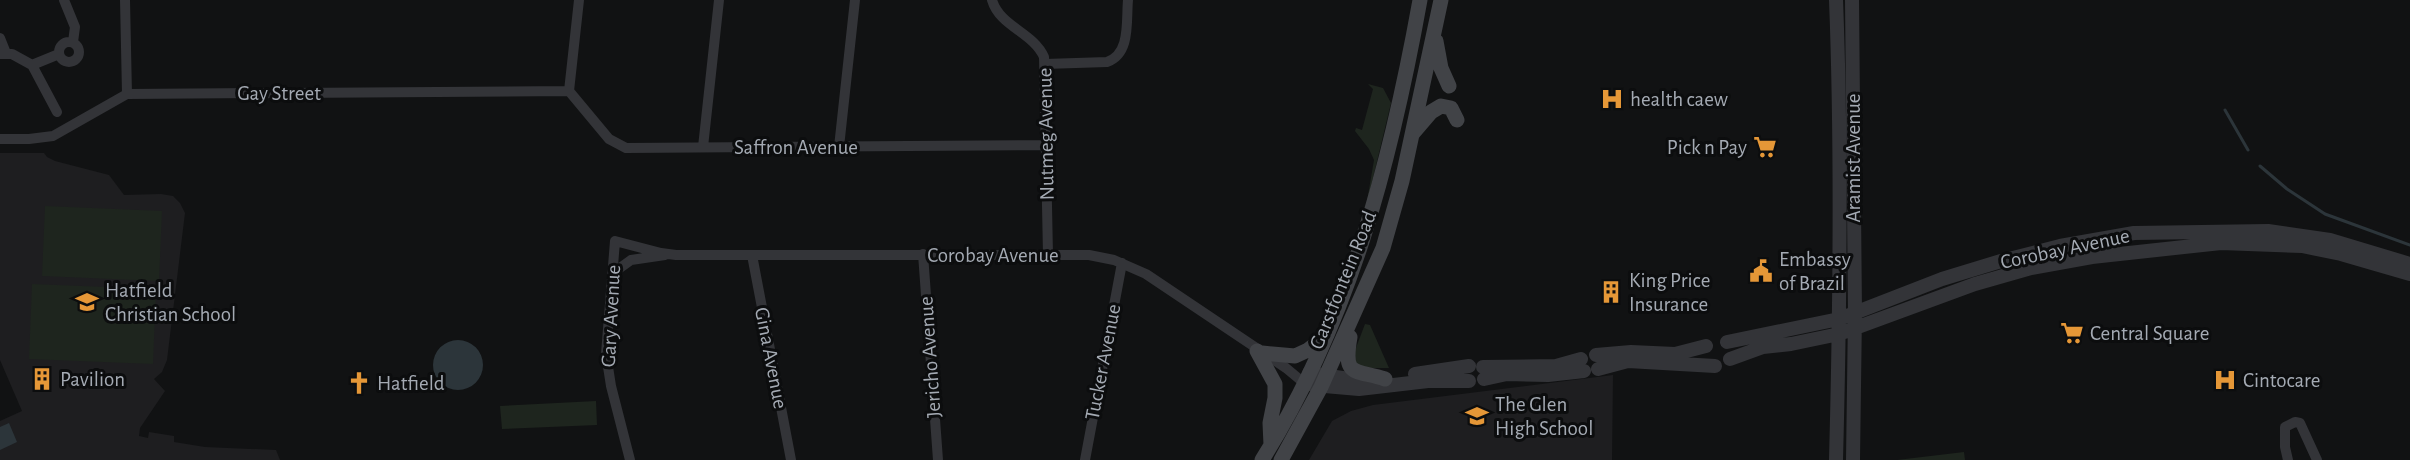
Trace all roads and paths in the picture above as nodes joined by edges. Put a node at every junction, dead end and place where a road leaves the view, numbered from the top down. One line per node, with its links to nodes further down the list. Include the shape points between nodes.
1 (64, 0): 14 (street, via 75,27)
2 (125, 0): 21 (street)
3 (579, 0): 20 (street)
4 (719, 0): 27 (street)
5 (855, 0): 28 (street)
6 (992, 0): 18 (street, Nutmeg Avenue, via 1004,20 1038,46)
7 (1128, 0): 18 (street, via 1123,48 1114,59)
8 (1420, 0): 43 (main road, Garstfontein Road, via 1382,180)
9 (1442, 0): 12 (main road, Garstfontein Road)
10 (1836, 0): 39 (street, Aramist Avenue)
11 (1852, 0): 38 (street, Aramist Avenue)
12 (1434, 32): 19 (main road); 24 (main road, Garstfontein Road)
13 (0, 38): 15 (street)
14 (73, 42): 16 (street, via 63,43); 16 (street, via 80,50 77,59 67,62)
15 (3, 53): 17 (street)
16 (59, 54): 17 (street)
17 (32, 64): 22 (street)
18 (1045, 64): 26 (street, Nutmeg Avenue)
19 (1449, 86)
20 (569, 91): 21 (street, Gay Street); 27 (street, Saffron Avenue, via 618,145)
21 (127, 94): 25 (street, Gay Street, via 53,136)
22 (57, 112)
23 (1457, 120): 24 (main road, via 1451,108 1441,106 1431,112)
24 (1412, 136): 40 (main road, Garstfontein Road, via 1383,248)
25 (0, 139)
26 (1047, 145): 28 (street, Saffron Avenue); 33 (street, Nutmeg Avenue)
27 (703, 147): 28 (street, Saffron Avenue)
28 (839, 147)
29 (615, 241): 30 (street, Corobay Avenue); 36 (street, Gary Avenue)
30 (668, 254): 32 (street, Corobay Avenue); 36 (street, Corobay Avenue, via 631,260)
31 (923, 254): 32 (street, Corobay Avenue); 33 (street, Corobay Avenue); 59 (street, Jericho Avenue)
32 (752, 255): 58 (street, Gina Avenue)
33 (1048, 255): 34 (street, Corobay Avenue, via 1089,255)
34 (1122, 263): 46 (street, Corobay Avenue, via 1146,274); 60 (street, Tucker Avenue)
35 (2410, 264): 38 (street, Corobay Avenue, via 2330,240 2268,231 2134,233 2001,261)
36 (613, 273): 57 (street, Gary Avenue, via 606,354)
37 (2410, 274): 41 (street, Corobay Avenue, via 2302,246 2221,243 2092,256 2031,268)
38 (1855, 313): 39 (street, Corobay Avenue); 41 (street, Aramist Avenue)
39 (1839, 319): 42 (street, Aramist Avenue); 44 (street, Corobay Avenue)
40 (1352, 322): 53 (main road, via 1349,366 1358,373); 55 (main road, Garstfontein Road)
41 (1854, 328): 42 (street, Corobay Avenue); 64 (street, Aramist Avenue)
42 (1839, 334): 47 (street, Corobay Avenue, via 1762,346); 63 (street, Aramist Avenue)
43 (1327, 336): 46 (main road, via 1297,356); 52 (main road, Garstfontein Road)
44 (1727, 342): 45 (street, Corobay Avenue, via 1716,339); 47 (street, via 1732,353)
45 (1706, 346): 48 (street, Corobay Avenue, via 1675,354 1619,352); 50 (street, via 1706,358)
46 (1260, 352): 52 (street, Corobay Avenue); 56 (main road, via 1275,384)
47 (1730, 359): 50 (street, Corobay Avenue)
48 (1590, 364): 50 (street, Corobay Avenue, via 1634,360); 51 (street, Corobay Avenue)
49 (1469, 366): 51 (street, Corobay Avenue, via 1478,364); 53 (street, Corobay Avenue); 54 (street)
50 (1715, 366)
51 (1484, 373): 54 (street, Corobay Avenue, via 1475,384)
52 (1306, 378): 55 (street, Corobay Avenue); 56 (main road, Garstfontein Road)
53 (1385, 379): 55 (street, Corobay Avenue)
54 (1469, 381): 55 (street, Corobay Avenue, via 1359,389)
55 (1324, 382): 62 (main road, Garstfontein Road)
56 (1271, 445): 61 (main road, Garstfontein Road)
57 (630, 460)
58 (791, 460)
59 (938, 460)
60 (1084, 460)
61 (1262, 460)
62 (1281, 460)
63 (1836, 460)
64 (1853, 460)
65 (2288, 460): 66 (street, via 2285,427 2295,422 2300,423)
66 (2318, 460)

